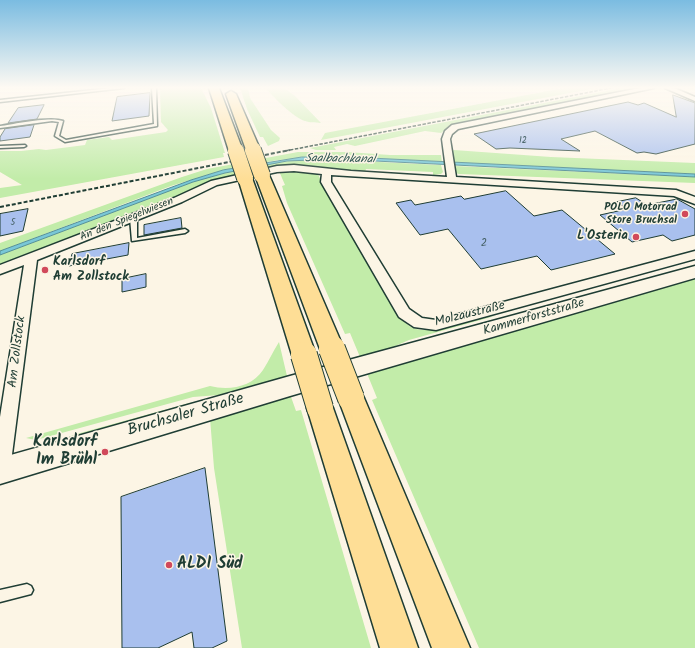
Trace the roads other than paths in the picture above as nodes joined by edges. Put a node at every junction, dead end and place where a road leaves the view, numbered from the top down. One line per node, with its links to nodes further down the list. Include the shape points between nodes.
1 (156, 118): 5 (lane, via 156,125 65,141 57,136 61,121)
2 (226, 118): 9 (highway, bridge, via 236,151)
3 (240, 118): 9 (highway, bridge, via 252,147)
4 (499, 118): 10 (street, via 460,126 452,129 447,135)
5 (0, 127)
6 (24, 146): 7 (lane)
7 (0, 147)
8 (327, 172): 9 (street, via 294,168); 10 (street); 14 (street, Molzaustraße, via 326,182 386,284 404,313 419,323 436,325)
9 (254, 175): 12 (street, An den Spiegelwiesen, via 214,183); 22 (highway, bridge, via 320,408); 23 (highway, bridge, via 332,349)
10 (452, 179): 11 (street, via 676,193)
11 (695, 201)
12 (132, 218): 13 (lane, via 134,240); 15 (street, An den Spiegelwiesen)
13 (186, 232)
14 (695, 255)
15 (32, 258): 16 (street, An den Spiegelwiesen); 19 (street, Am Zollstock)
16 (0, 270)
17 (695, 272): 18 (street, Kammerforststraße)
18 (372, 363): 19 (street, Bruchsaler Straße)
19 (0, 471)
20 (27, 590): 21 (lane)
21 (0, 596)
22 (399, 648)
23 (451, 648)

